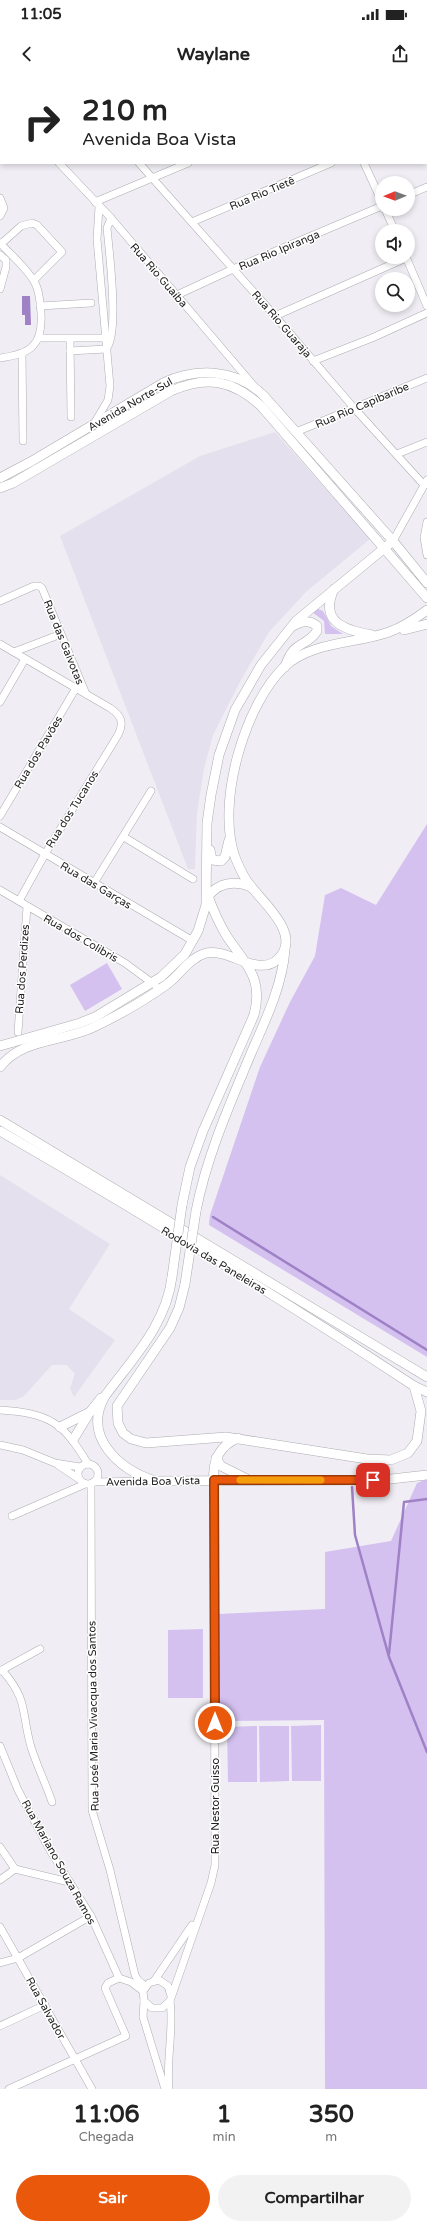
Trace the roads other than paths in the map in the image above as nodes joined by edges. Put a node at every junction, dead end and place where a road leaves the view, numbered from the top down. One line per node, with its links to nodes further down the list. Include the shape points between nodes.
1 (60, 164): 11 (street, Rua Rio Guaíba)
2 (140, 164): 6 (street, Rua Rio Guaraja)
3 (186, 164): 6 (street)
4 (329, 164): 15 (street, Rua Rio Tietê)
5 (364, 164): 7 (street)
6 (153, 178): 11 (street); 15 (street, Rua Rio Guaraja)
7 (375, 187)
8 (427, 187): 9 (street)
9 (415, 192)
10 (0, 198): 13 (street, via 4,206)
11 (97, 205): 14 (street, Rua Rio Guaíba); 16 (street)
12 (375, 209): 23 (street, Rua Rio Ipiranga)
13 (0, 216)
14 (111, 218): 17 (street); 18 (street, Rua Rio Guaíba)
15 (192, 222): 23 (street, Rua Rio Guaraja)
16 (96, 226): 17 (street); 33 (street)
17 (107, 228): 18 (street); 33 (street, via 113,314)
18 (118, 228): 26 (street, Rua Rio Guaíba)
19 (0, 243): 24 (street); 24 (street, via 21,226 32,223 37,225 62,252)
20 (0, 255): 25 (street, via 6,260)
21 (392, 264): 31 (street)
22 (409, 264): 29 (street)
23 (234, 269): 26 (street, Rua Rio Ipiranga); 31 (street, Rua Rio Guaraja)
24 (34, 280): 28 (street)
25 (0, 289)
26 (177, 295): 41 (street, Rua Rio Guaíba)
27 (91, 303): 28 (street)
28 (40, 306): 32 (street)
29 (427, 306)
30 (427, 313): 39 (street)
31 (275, 316): 39 (street, Rua Rio Guaraja)
32 (40, 338): 34 (street); 37 (street, via 34,346)
33 (109, 338): 34 (street); 35 (street)
34 (70, 339): 36 (street)
35 (106, 349): 36 (street); 44 (street, via 109,393 105,407)
36 (70, 351): 43 (street)
37 (22, 353): 38 (street); 46 (street)
38 (0, 358)
39 (313, 361): 42 (street, Rua Rio Guaraja)
40 (427, 378): 42 (street, Rua Rio Capibaribe)
41 (257, 389): 44 (main road, Avenida Norte-Sul, via 244,380 227,375 208,372 186,374 163,382); 45 (main road, Avenida Norte-Sul)
42 (354, 408): 45 (street, Rua Rio Capibaribe); 48 (street, Rua Rio Guaraja)
43 (71, 416)
44 (94, 425): 49 (main road, Avenida Norte-Sul)
45 (296, 432): 54 (main road, Avenida Norte-Sul)
46 (23, 441)
47 (427, 442): 48 (street)
48 (397, 454): 50 (street, Rua Rio Guaraja)
49 (0, 478)
50 (426, 482): 54 (street)
51 (0, 488): 55 (main road, Avenida Norte-Sul, via 13,483 171,391 196,382 215,382 236,388 261,406)
52 (427, 522): 53 (street)
53 (426, 536): 56 (street)
54 (393, 541): 55 (main road); 57 (main road, Avenida Norte-Sul)
55 (386, 549): 58 (main road); 59 (main road, Avenida Norte-Sul)
56 (427, 555)
57 (427, 582)
58 (335, 588): 63 (main road); 66 (main road, via 329,602 334,621 348,629)
59 (427, 598)
60 (0, 601): 65 (street, Rua das Gaivotas, via 39,586 44,591)
61 (427, 610): 64 (main road, via 412,622)
62 (427, 624): 64 (main road, via 399,632)
63 (288, 629): 70 (main road, via 306,622 313,623 317,629 312,637 294,648); 76 (main road, via 261,665 232,716 215,770)
64 (389, 632): 66 (main road)
65 (61, 634): 68 (street); 72 (street, Rua das Gaivotas)
66 (376, 636): 70 (main road, via 316,650)
67 (0, 644): 68 (street)
68 (14, 652): 69 (street)
69 (25, 659): 71 (street); 73 (street)
70 (285, 667): 77 (main road, via 268,688 244,737 232,780)
71 (76, 688): 72 (street); 75 (street, Rua dos Pavões)
72 (86, 694): 80 (street, Rua dos Tucanos, via 120,716 122,726)
73 (0, 702)
74 (151, 791): 79 (street)
75 (0, 816)
76 (207, 823): 77 (main road, via 210,856 216,862 225,857); 85 (main road)
77 (229, 825): 83 (main road, via 234,855)
78 (0, 827): 80 (street, Rua das Garças)
79 (124, 837): 81 (street); 82 (street)
80 (45, 854): 82 (street, Rua das Garças); 86 (street, Rua dos Tucanos)
81 (193, 878)
82 (94, 883): 88 (street, Rua das Garças)
83 (251, 887): 85 (main road, via 239,883 227,884 216,888); 89 (main road, via 280,924 285,934)
84 (0, 890): 86 (street, Rua dos Colibris)
85 (208, 896): 88 (main road); 90 (main road, via 225,933)
86 (18, 902): 87 (street, Rua dos Colibris)
87 (27, 907): 91 (street, Rua dos Colibris, via 129,966); 93 (street, Rua dos Perdizes)
88 (193, 941): 91 (main road, via 173,967)
89 (285, 945): 90 (main road, via 282,955 270,965 260,966); 106 (main road, bridge, via 273,1002 215,1140 203,1178 179,1308 170,1328 119,1401 116,1412 118,1423 127,1437 141,1443 215,1437)
90 (245, 961): 92 (main road, via 218,952 204,954 190,961); 98 (main road, bridge, via 256,982 256,1008 196,1149 182,1205 169,1298 160,1320)
91 (151, 982): 92 (street, Rua dos Colibris); 94 (main road, via 87,1020)
92 (159, 989): 95 (main road, via 88,1030 21,1049 9,1056)
93 (18, 1032)
94 (0, 1046)
95 (0, 1067)
96 (0, 1120): 99 (main road, Rodovia das Paneleiras)
97 (0, 1131): 100 (main road, Rodovia das Paneleiras, via 102,1190 329,1330)
98 (128, 1365): 103 (main road); 117 (main road, via 102,1401 98,1421 100,1434 105,1446 122,1464)
99 (427, 1377)
100 (414, 1386): 101 (main road, Rodovia das Paneleiras); 105 (main road, via 421,1411)
101 (427, 1392)
102 (0, 1410): 104 (street, via 39,1415)
103 (90, 1412): 104 (main road); 107 (main road)
104 (60, 1426): 107 (street)
105 (422, 1436): 106 (main road, via 408,1453 385,1460)
106 (238, 1438): 109 (main road, via 227,1444)
107 (73, 1440): 111 (street)
108 (0, 1445): 110 (street, via 31,1452)
109 (216, 1458): 115 (main road); 116 (main road, via 221,1466)
110 (55, 1463): 112 (street); 114 (street)
111 (88, 1464): 112 (street); 118 (street, via 94,1466 97,1471 97,1477)
112 (80, 1468): 114 (street)
113 (427, 1475): 116 (main road, Avenida Boa Vista, via 382,1480)
114 (78, 1479): 118 (street)
115 (214, 1480): 116 (main road, Avenida Boa Vista); 117 (main road, Avenida Boa Vista); 128 (street, Rua Nestor Guisso, via 215,1865)
116 (249, 1480)
117 (155, 1481): 118 (street, Avenida Boa Vista)
118 (90, 1483): 119 (street); 135 (street, Rua José Maria Vivacqua dos Santos, via 92,1810 110,1870 135,1975)
119 (12, 1516)
120 (40, 1650): 121 (street)
121 (1, 1671): 123 (street, via 14,1684 20,1695 31,1748)
122 (0, 1746): 127 (street, Rua Mariano Souza Ramos, via 18,1790)
123 (52, 1802)
124 (0, 1847): 125 (street)
125 (15, 1869): 126 (street); 127 (street)
126 (0, 1880)
127 (69, 1882): 129 (street, Rua Mariano Souza Ramos)
128 (199, 1913): 134 (street, Rua Nestor Guisso); 136 (street, Rua Nestor Guisso)
129 (91, 1916): 131 (street); 133 (street, Rua Mariano Souza Ramos)
130 (0, 1927): 131 (street, Rua Salvador)
131 (18, 1958): 132 (street); 138 (street, Rua Salvador)
132 (0, 1964)
133 (119, 1978): 135 (street); 140 (street, via 108,1983 105,1988 126,2036)
134 (154, 1980): 135 (street); 136 (street, via 164,1982 170,1990)
135 (144, 1989): 137 (street)
136 (170, 1998): 137 (street, via 167,2005 157,2009); 144 (street, Rua Nestor Guisso)
137 (144, 2001): 143 (street, via 143,2017)
138 (45, 2005): 139 (street); 140 (street, Rua Salvador)
139 (0, 2026)
140 (75, 2059): 141 (street); 142 (street, Rua Salvador)
141 (9, 2089)
142 (92, 2089)
143 (165, 2089)
144 (168, 2089)

